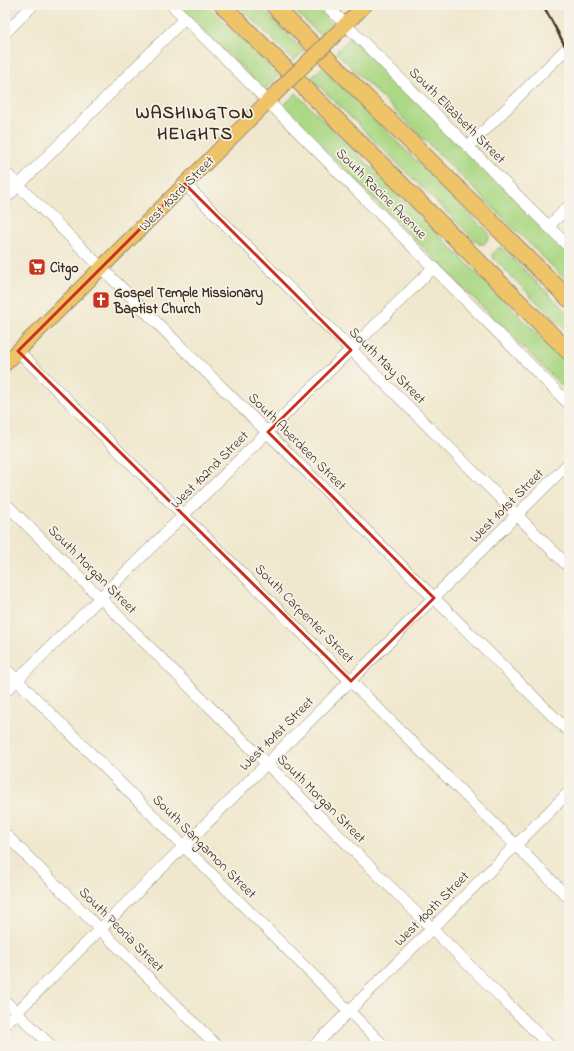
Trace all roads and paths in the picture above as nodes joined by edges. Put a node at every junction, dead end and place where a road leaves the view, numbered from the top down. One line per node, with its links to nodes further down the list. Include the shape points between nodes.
1 (33, 5): 9 (street)
2 (172, 5): 7 (street, South Racine Avenue)
3 (222, 5): 25 (highway)
4 (273, 5): 22 (highway)
5 (326, 5): 8 (street, South Elizabeth Street)
6 (364, 5): 8 (main road, West 103rd Street)
7 (185, 18): 11 (street, South Racine Avenue); 15 (street)
8 (346, 24): 11 (main road, West 103rd Street, bridge); 12 (street, South Elizabeth Street)
9 (5, 33)
10 (569, 46): 12 (street)
11 (269, 101): 14 (main road, West 103rd Street); 20 (street, South Racine Avenue)
12 (468, 147): 18 (street, South Elizabeth Street)
13 (5, 172): 15 (street, South Aberdeen Street)
14 (185, 184): 21 (main road, West 103rd Street); 23 (street, South May Street)
15 (19, 185): 16 (street); 21 (street, South Aberdeen Street)
16 (5, 199)
17 (569, 206): 18 (street)
18 (549, 226): 19 (street, South Elizabeth Street)
19 (569, 246)
20 (434, 267): 23 (street, West 102nd Street); 27 (street, South Racine Avenue)
21 (102, 268): 24 (main road, West 103rd Street); 28 (street, South Aberdeen Street)
22 (569, 300)
23 (351, 350): 28 (street, West 102nd Street); 32 (street, South May Street)
24 (18, 351): 26 (main road, West 103rd Street); 31 (street, South Carpenter Street)
25 (569, 352)
26 (5, 364)
27 (569, 404)
28 (268, 432): 31 (street, West 102nd Street); 35 (street, South Aberdeen Street)
29 (569, 463): 32 (street, West 101st Street)
30 (5, 503): 34 (street, South Morgan Street)
31 (184, 515): 34 (street, West 102nd Street); 38 (street, South Carpenter Street)
32 (517, 515): 33 (street, South May Street); 35 (street, West 101st Street)
33 (569, 567)
34 (100, 598): 37 (street, West 102nd Street); 41 (street, South Morgan Street)
35 (434, 598): 38 (street, West 101st Street); 40 (street, South Aberdeen Street)
36 (5, 668): 37 (street, South Sangamon Street)
37 (17, 680): 39 (street, West 102nd Street); 45 (street, South Sangamon Street)
38 (351, 680): 41 (street, West 101st Street); 44 (street, South Carpenter Street)
39 (5, 692)
40 (569, 732)
41 (267, 764): 45 (street, West 101st Street); 47 (street, South Morgan Street)
42 (569, 792): 44 (street, West 100th Street)
43 (5, 834): 48 (street, South Peoria Street)
44 (515, 845): 46 (street, South Carpenter Street); 47 (street, West 100th Street)
45 (184, 846): 48 (street, West 101st Street); 50 (street, South Sangamon Street)
46 (569, 898)
47 (432, 928): 50 (street, West 100th Street); 57 (street, South Morgan Street)
48 (101, 929): 51 (street, West 101st Street); 54 (street, South Peoria Street)
49 (5, 1001): 51 (street)
50 (350, 1011): 55 (street, West 100th Street); 56 (street, South Sangamon Street)
51 (17, 1012): 52 (street, West 101st Street); 53 (street)
52 (5, 1024)
53 (51, 1046)
54 (217, 1046)
55 (314, 1046)
56 (384, 1046)
57 (550, 1046)

